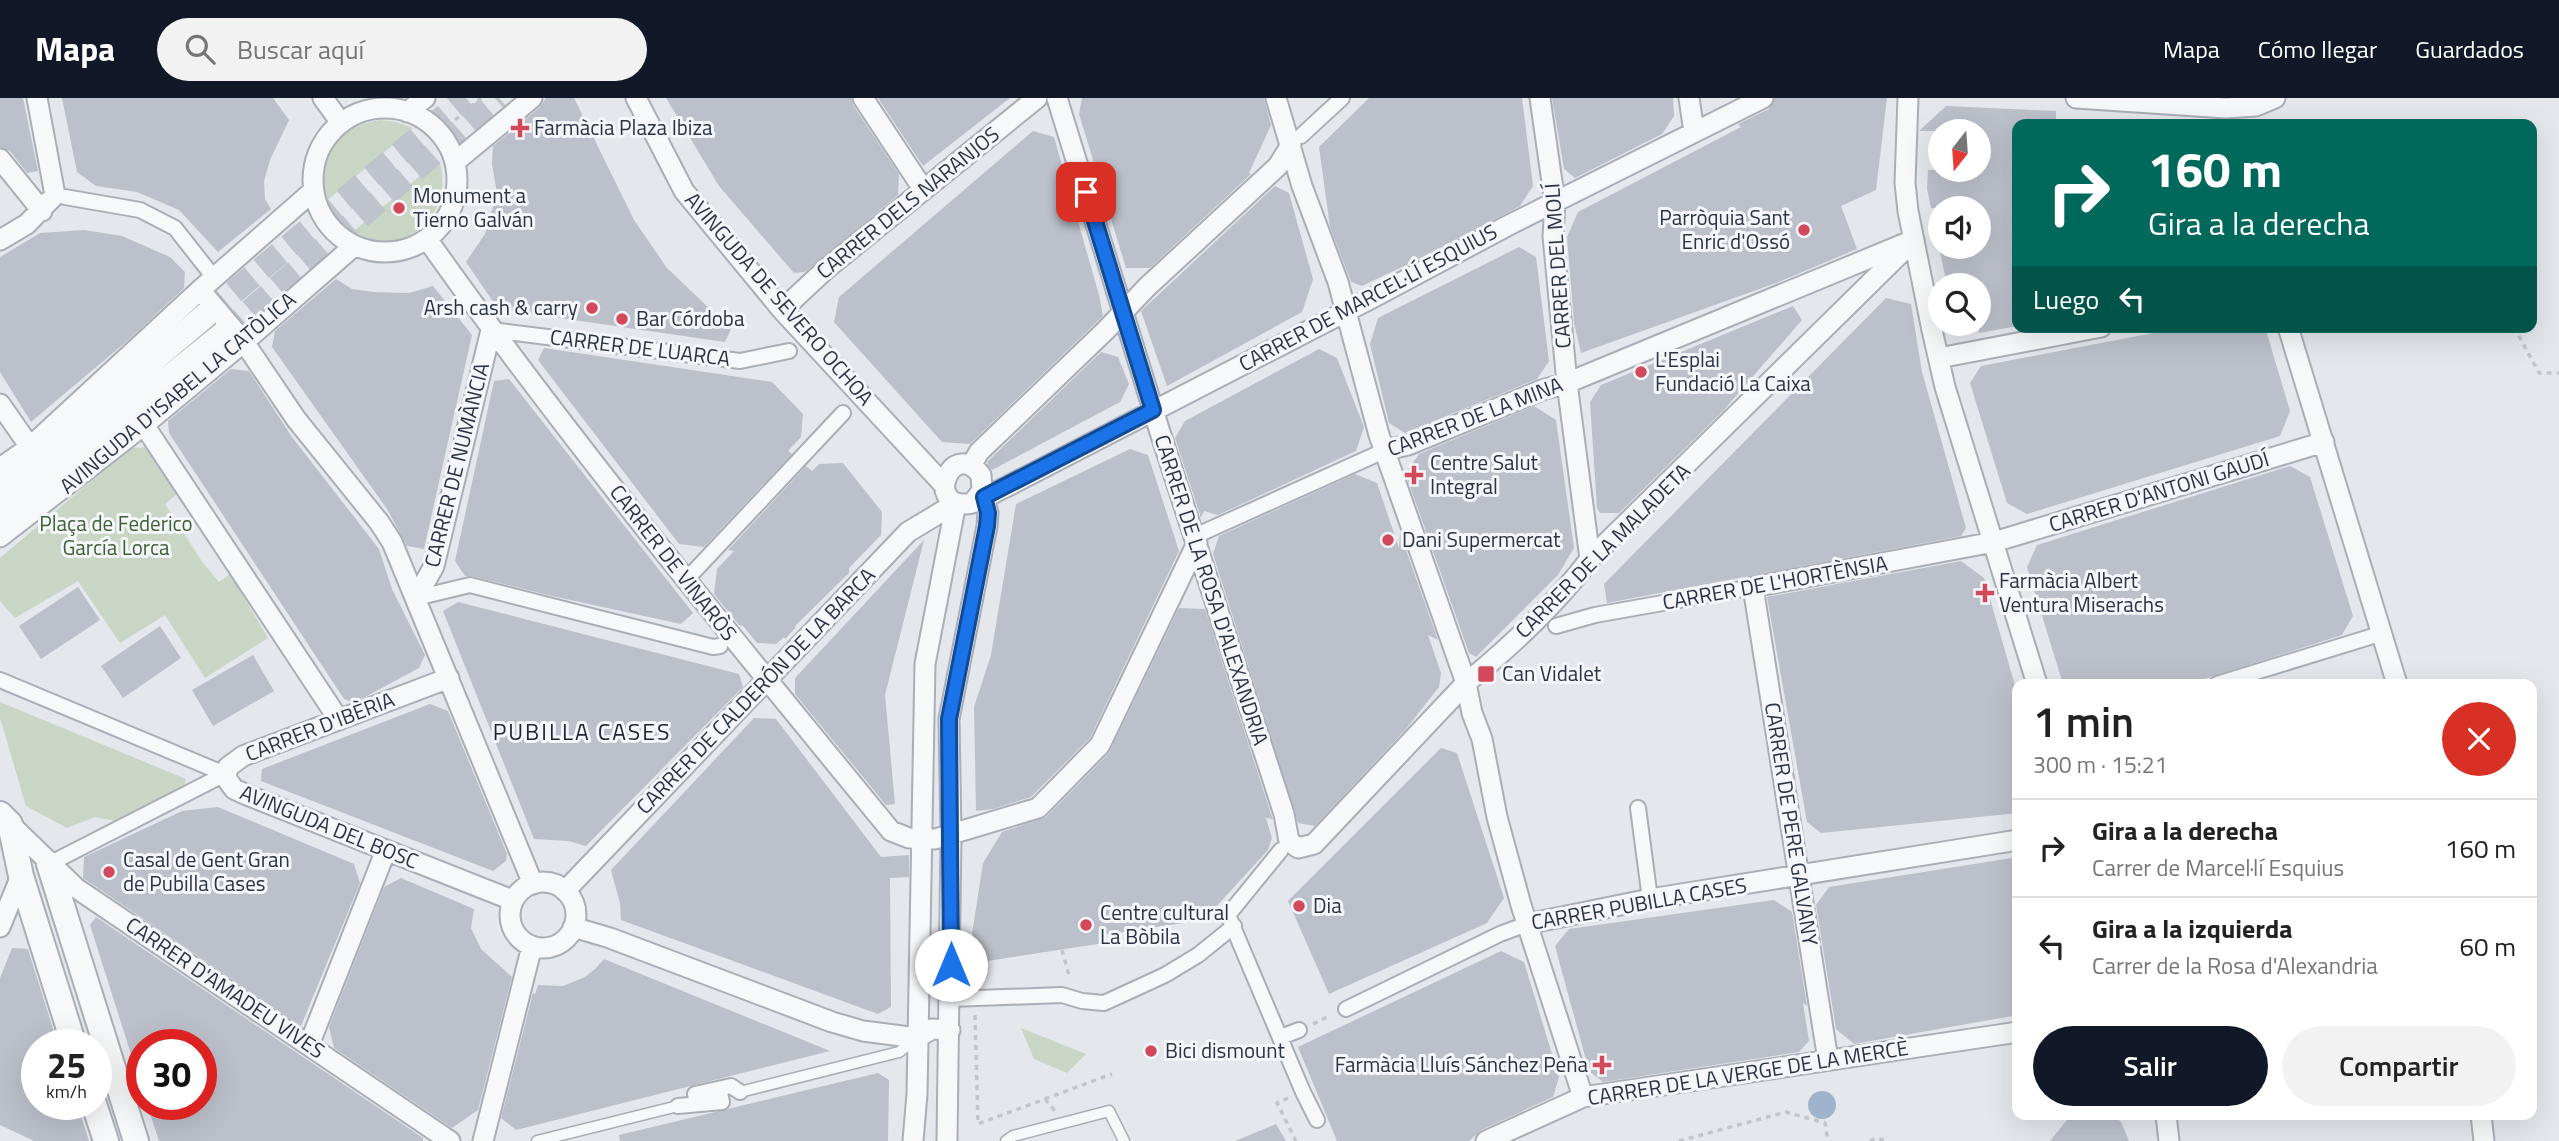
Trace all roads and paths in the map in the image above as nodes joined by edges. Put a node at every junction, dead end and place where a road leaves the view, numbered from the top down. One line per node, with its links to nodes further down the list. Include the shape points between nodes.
1 (37, 98): 28 (street)
2 (323, 98): 21 (street)
3 (425, 98): 19 (street)
4 (481, 98): 20 (path)
5 (532, 98): 25 (street)
6 (636, 98): 37 (street, AVINGUDA DE SEVERO OCHOA, via 684,191)
7 (863, 98): 26 (street)
8 (1037, 98): 26 (street, CARRER DELS NARANJOS)
9 (1057, 98): 39 (street, CARRER DE LA ROSA D'ALEXANDRIA)
10 (1276, 98): 23 (street)
11 (1342, 98): 23 (street)
12 (1541, 98): 29 (street, CARRER DEL MOLÍ)
13 (1689, 98): 22 (street)
14 (1763, 98): 22 (street, CARRER DE MARCEL·LÍ ESQUIUS)
15 (1908, 98): 33 (street, via 1905,183)
16 (2076, 98): 18 (street)
17 (2275, 98): 18 (street)
18 (2256, 109)
19 (407, 112): 21 (street, via 385,108 362,112); 25 (street, via 437,131)
20 (455, 120)
21 (341, 123): 27 (street, via 324,142 314,165)
22 (1694, 132): 29 (street, CARRER DE MARCEL·LÍ ESQUIUS)
23 (1296, 140): 38 (street, via 1302,186); 39 (street, via 1278,166)
24 (0, 159): 30 (street)
25 (455, 162): 31 (street, via 456,191 447,218)
26 (923, 189): 37 (street, CARRER DELS NARANJOS)
27 (313, 191): 34 (street, via 318,209 333,230); 36 (street)
28 (60, 196): 30 (street); 35 (street, via 140,210 175,228)
29 (1555, 203): 38 (street, CARRER DE MARCEL·LÍ ESQUIUS); 49 (street, CARRER DEL MOLÍ, via 1553,236)
30 (42, 211): 32 (street)
31 (427, 239): 34 (street, via 404,250 378,252); 41 (street, CARRER DE VINARÒS)
32 (0, 240)
33 (1914, 240): 47 (street); 49 (street, CARRER DE LA MINA); 66 (street, CARRER DE LA MALADETA)
34 (354, 246): 45 (street, AVINGUDA D'ISABEL LA CATÒLICA)
35 (208, 270)
36 (200, 290): 45 (street); 55 (street)
37 (782, 310): 59 (street, AVINGUDA DE SEVERO OCHOA)
38 (1345, 311): 51 (street, CARRER DE MARCEL·LÍ ESQUIUS); 56 (street)
39 (1123, 312): 51 (street, CARRER DE LA ROSA D'ALEXANDRIA); 57 (street, via 979,452)
40 (206, 315): 60 (street, AVINGUDA D'ISABEL LA CATÒLICA)
41 (491, 330): 46 (street, CARRER DE LUARCA, via 740,360); 67 (street, CARRER DE VINARÒS); 69 (street, CARRER DE NUMÀNCIA, via 435,566)
42 (2070, 333): 47 (street)
43 (2290, 333): 54 (street)
44 (2517, 333): 48 (path, via 2539,373)
45 (233, 338): 53 (street, AVINGUDA D'ISABEL LA CATÒLICA); 62 (street, AVINGUDA D'ISABEL LA CATÒLICA); 69 (street, via 379,522)
46 (789, 351)
47 (1939, 358): 65 (street)
48 (2559, 373)
49 (1567, 383): 56 (street, CARRER DE LA MINA); 66 (street, CARRER DEL MOLÍ)
50 (0, 404): 55 (street)
51 (1153, 410): 61 (street, CARRER DE MARCEL·LÍ ESQUIUS); 64 (street, CARRER DE LA ROSA D'ALEXANDRIA)
52 (843, 413): 67 (street)
53 (144, 425): 63 (street, AVINGUDA D'ISABEL LA CATÒLICA); 80 (street)
54 (2324, 442): 65 (street, CARRER D'ANTONI GAUDÍ); 71 (street)
55 (30, 447): 58 (street)
56 (1386, 450): 64 (street, CARRER DE LA MINA); 79 (street)
57 (971, 466): 59 (street, via 953,468); 61 (street, via 981,475)
58 (0, 468)
59 (944, 485): 61 (street, via 946,494)
60 (0, 489)
61 (974, 498): 78 (street, CARRER DE CALDERÓN DE LA BARCA, via 908,532); 84 (street, via 988,513 949,719); 85 (street, via 925,664)
62 (0, 515)
63 (0, 537)
64 (1196, 540): 84 (street, via 1100,745 1038,808); 87 (street, CARRER DE LA ROSA D'ALEXANDRIA, via 1284,814)
65 (1993, 542): 68 (street, CARRER DE L'HORTÈNSIA); 74 (street)
66 (1590, 559): 79 (street, CARRER DE LA MALADETA, via 1502,652)
67 (686, 580): 78 (street, CARRER DE VINARÒS)
68 (1753, 587): 70 (street, CARRER DE L'HORTÈNSIA); 91 (street, CARRER DE PERE GALVANY)
69 (416, 598): 72 (street, via 470,585); 73 (street)
70 (1556, 626)
71 (2382, 633): 75 (street); 76 (street)
72 (720, 646)
73 (449, 678): 80 (street, CARRER D'IBÈRIA); 92 (street)
74 (2035, 679)
75 (2233, 679)
76 (2396, 679)
77 (0, 680): 81 (street, AVINGUDA DEL BOSC)
78 (765, 681): 85 (street, CARRER DE VINARÒS, via 891,831); 93 (street, CARRER DE CALDERÓN DE LA BARCA)
79 (1466, 682): 87 (street, CARRER DE LA MALADETA, via 1314,844); 97 (street)
80 (339, 720): 81 (street, CARRER D'IBÈRIA, via 243,756 231,763)
81 (225, 774): 88 (street, AVINGUDA DEL BOSC, via 233,789); 89 (street, CARRER D'IBÈRIA)
82 (1638, 808): 94 (street)
83 (5, 819): 89 (street, CARRER D'AMADEU VIVES); 90 (street)
84 (951, 835): 85 (street, CARRER DE VINARÒS); 103 (street)
85 (920, 839): 111 (street)
86 (2012, 841): 91 (street, CARRER PUBILLA CASES)
87 (1285, 846): 96 (street)
88 (386, 850): 95 (street, AVINGUDA DEL BOSC); 112 (street)
89 (49, 864): 112 (street, CARRER D'AMADEU VIVES, via 76,888); 128 (street)
90 (20, 876): 98 (street); 106 (street)
91 (1799, 876): 94 (street, CARRER PUBILLA CASES); 113 (street, CARRER DE PERE GALVANY)
92 (533, 884): 93 (street, via 556,885); 95 (street)
93 (565, 891): 99 (street, via 575,908)
94 (1650, 899): 97 (street, CARRER PUBILLA CASES)
95 (512, 900): 100 (street, via 514,931)
96 (1231, 920): 104 (street, via 1198,955 1104,1003 1062,995); 110 (street)
97 (1527, 923): 105 (street, CARRER PUBILLA CASES); 119 (street)
98 (0, 927)
99 (573, 927): 100 (street, via 556,945); 111 (street, via 832,1023)
100 (533, 946): 130 (street)
101 (1062, 950): 102 (path, via 1072,979)
102 (1064, 979)
103 (950, 999): 104 (street); 107 (street)
104 (975, 999): 125 (path)
105 (1346, 1009): 108 (path)
106 (69, 1029)
107 (950, 1030): 111 (street, via 932,1029); 115 (street)
108 (1299, 1030): 110 (street)
109 (2012, 1033): 113 (street, CARRER DE LA VERGE DE LA MERCÈ)
110 (1281, 1037): 118 (street)
111 (917, 1038): 114 (street); 117 (lane, via 899,1052)
112 (309, 1045): 129 (street, CARRER D'AMADEU VIVES)
113 (1828, 1060): 119 (street, CARRER DE LA VERGE DE LA MERCÈ)
114 (917, 1065): 115 (street); 132 (street)
115 (949, 1065): 133 (street)
116 (1112, 1074): 125 (path)
117 (740, 1092): 120 (street, via 731,1086 695,1094 696,1098 721,1097 722,1102)
118 (1303, 1092): 122 (street); 136 (path, via 1278,1103)
119 (1583, 1097): 137 (street, CARRER DE LA VERGE DE LA MERCÈ)
120 (678, 1106): 131 (lane)
121 (99, 1120): 127 (street)
122 (1317, 1120)
123 (2167, 1120): 142 (street)
124 (2482, 1120): 143 (street)
125 (978, 1124): 126 (path)
126 (966, 1127)
127 (106, 1141)
128 (136, 1141)
129 (450, 1141)
130 (483, 1141)
131 (537, 1141)
132 (913, 1141)
133 (947, 1141)
134 (1006, 1141): 135 (lane, via 1109,1111)
135 (1124, 1141)
136 (1296, 1141)
137 (1486, 1141)
138 (1679, 1141): 139 (path, via 1787,1112 1825,1123)
139 (1828, 1141)
140 (1870, 1141): 141 (path)
141 (1887, 1141)
142 (2169, 1141)
143 (2484, 1141)

